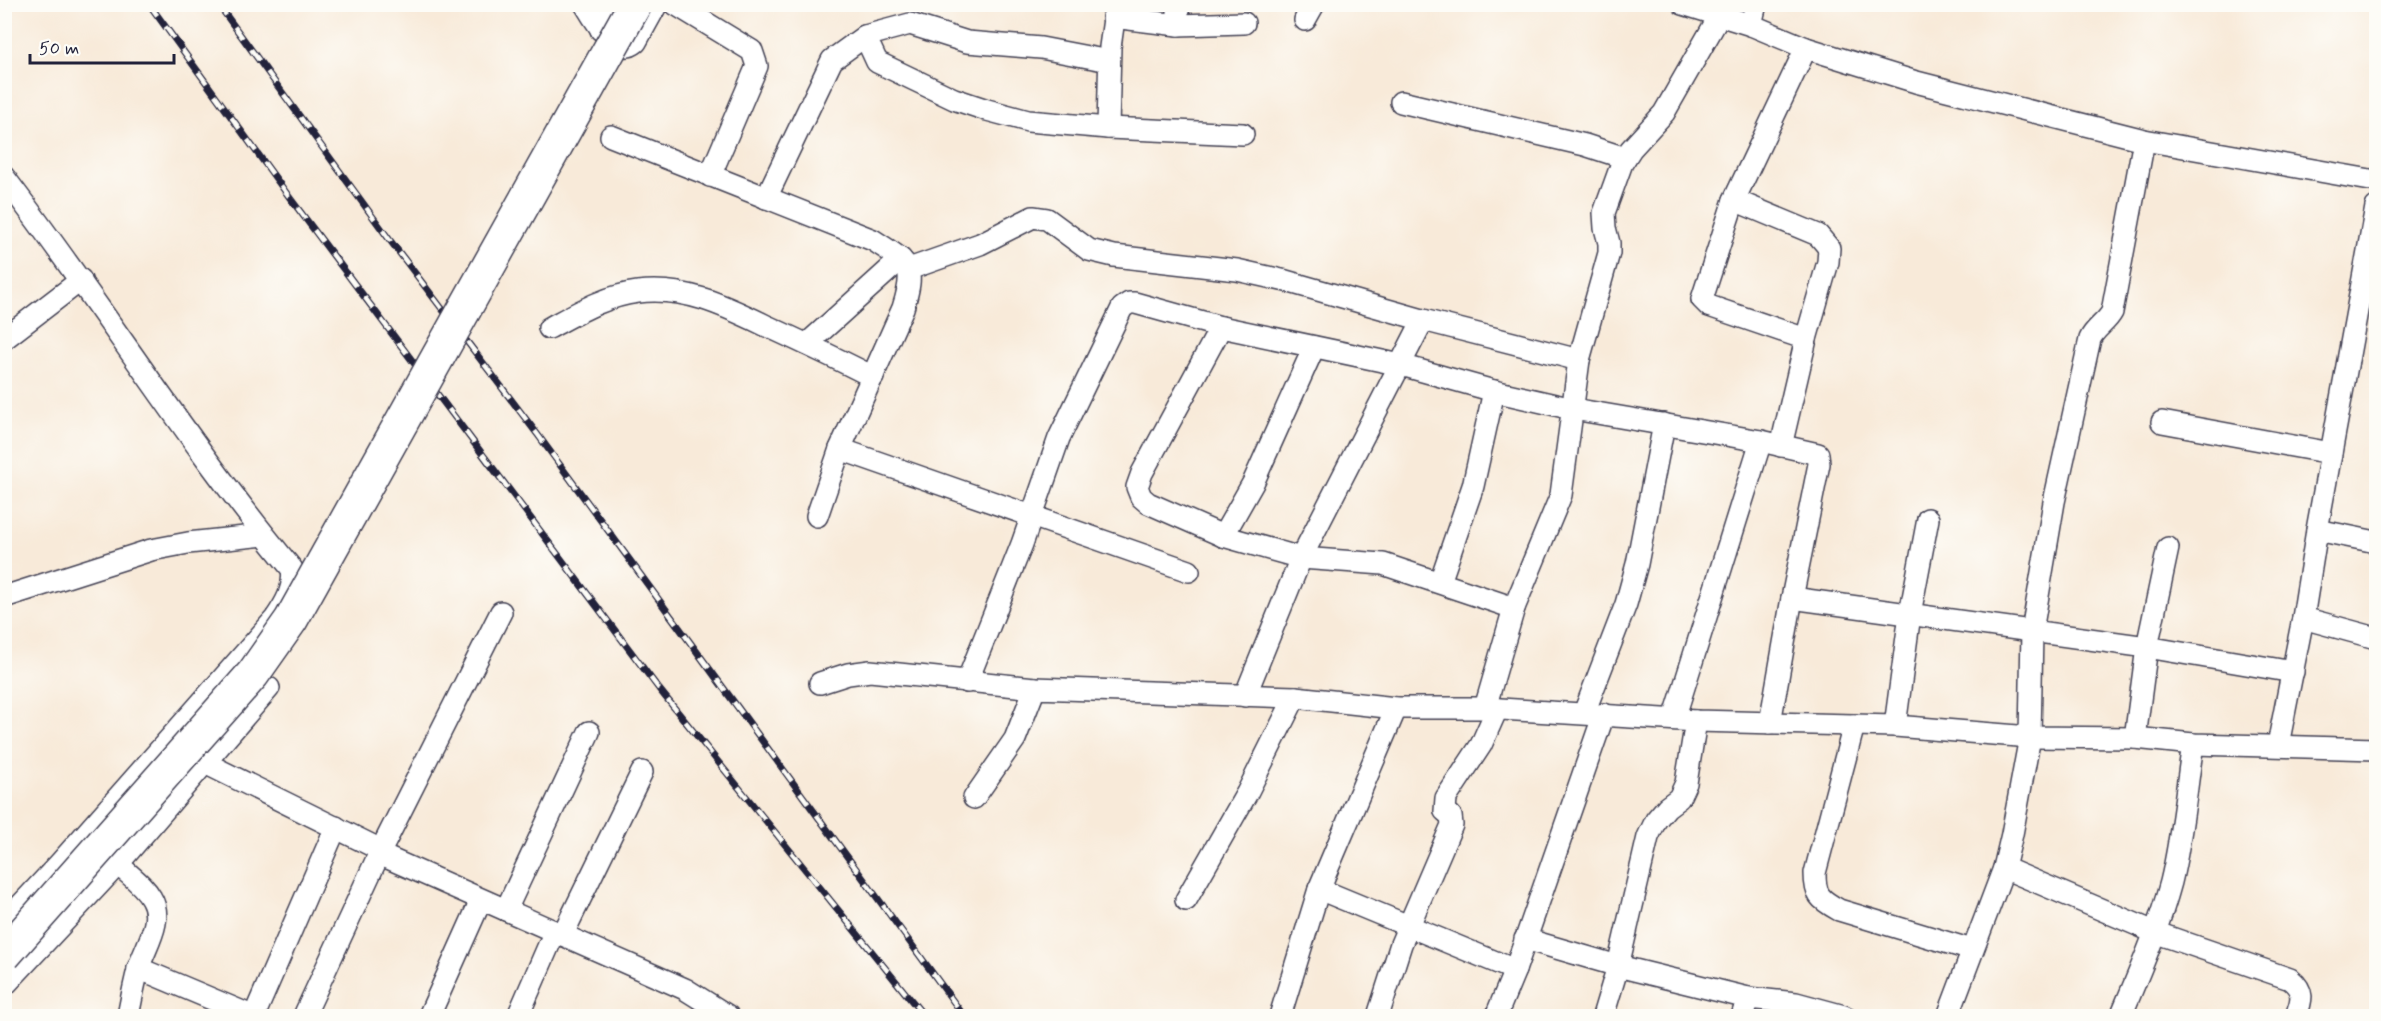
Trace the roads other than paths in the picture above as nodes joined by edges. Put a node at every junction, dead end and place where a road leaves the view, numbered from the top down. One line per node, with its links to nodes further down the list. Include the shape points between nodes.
1 (585, 4): 12 (street)
2 (615, 4): 12 (street)
3 (635, 4): 105 (main road, bridge, via 291,620 253,674)
4 (657, 4): 12 (street, via 632,45 619,45)
5 (675, 4): 22 (street, via 752,51 757,66)
6 (1683, 4): 9 (street)
7 (1115, 10): 8 (street); 15 (street)
8 (1178, 15): 11 (street)
9 (1720, 15): 10 (street); 21 (street, via 1664,113)
10 (1753, 15): 14 (street)
11 (1244, 23)
12 (601, 30)
13 (865, 36): 15 (street, via 910,24 967,42 1041,48); 17 (street, via 877,62 954,99 1028,121); 25 (street, via 832,60)
14 (1806, 48): 20 (street, via 1916,82); 26 (street)
15 (1109, 61): 17 (street)
16 (1401, 102): 21 (street)
17 (1108, 128): 18 (street)
18 (1243, 134)
19 (611, 136): 22 (street)
20 (2144, 140): 24 (street); 64 (street, via 2112,312 2090,339)
21 (1625, 158): 37 (street, via 1604,213 1609,254)
22 (710, 176): 25 (street)
23 (4, 177): 29 (street)
24 (2376, 181)
25 (766, 198): 28 (street, via 873,240)
26 (1734, 200): 34 (street, via 1818,235 1829,248); 34 (street, via 1703,291 1704,303)
27 (2376, 207): 46 (street)
28 (905, 264): 30 (street, via 980,244 1033,217 1047,219 1089,250 1237,270); 35 (street); 39 (street, via 911,284)
29 (81, 280): 33 (street); 51 (street, via 214,471)
30 (1424, 320): 37 (street); 38 (street)
31 (1221, 327): 36 (street); 48 (street, via 1135,303 1125,305 1063,428); 52 (street, via 1137,487 1148,503)
32 (549, 328): 35 (street, via 601,300 637,292 673,291 710,300)
33 (6, 336)
34 (1806, 339): 44 (street)
35 (807, 344): 39 (street)
36 (1314, 347): 38 (street); 52 (street, via 1253,483)
37 (1579, 360): 41 (street)
38 (1401, 365): 40 (street); 55 (street)
39 (873, 377): 45 (street)
40 (1494, 391): 41 (street); 57 (street, via 1473,486)
41 (1573, 409): 43 (street); 60 (street, via 1561,495)
42 (2162, 422): 46 (street)
43 (1664, 424): 44 (street); 76 (street, via 1637,564)
44 (1771, 444): 59 (street, via 1811,451 1820,458); 77 (street)
45 (840, 449): 47 (street); 48 (street)
46 (2331, 453): 50 (street)
47 (817, 516)
48 (1032, 517): 56 (street); 68 (street)
49 (1928, 519): 62 (street)
50 (2317, 530): 53 (street); 63 (street)
51 (264, 535): 58 (street, via 151,550); 99 (street, via 292,569 292,587 284,606)
52 (1223, 536): 55 (street)
53 (2376, 542)
54 (2168, 548): 66 (street)
55 (1301, 558): 57 (street, via 1383,564); 72 (street)
56 (1189, 571)
57 (1440, 582): 60 (street)
58 (4, 597)
59 (1792, 598): 62 (street); 79 (street)
60 (1514, 608): 75 (street)
61 (501, 612): 92 (street)
62 (1910, 614): 64 (street); 81 (street)
63 (2303, 618): 65 (street); 67 (street)
64 (2032, 631): 66 (street); 82 (street)
65 (2376, 638)
66 (2146, 647): 67 (street); 84 (street)
67 (2293, 672): 86 (street)
68 (967, 682): 69 (street, via 870,671); 71 (street)
69 (820, 683)
70 (269, 688): 88 (street)
71 (1035, 688): 72 (street); 90 (street, via 1015,739)
72 (1245, 696): 73 (street)
73 (1294, 697): 74 (street); 97 (street, via 1247,793)
74 (1396, 708): 75 (street); 95 (street)
75 (1491, 708): 76 (street); 100 (street, via 1481,745 1446,798 1445,811 1451,816 1452,825)
76 (1594, 713): 77 (street); 103 (street)
77 (1674, 720): 78 (street)
78 (1696, 721): 79 (street); 106 (street, via 1686,783 1679,798 1656,820 1648,837)
79 (1770, 723): 80 (street)
80 (1854, 725): 81 (street); 104 (street, via 1815,873 1815,890 1823,901 1839,910)
81 (1895, 726): 82 (street)
82 (2030, 726): 84 (street); 94 (street)
83 (589, 732): 98 (street)
84 (2135, 738): 85 (street)
85 (2193, 744): 86 (street); 102 (street, via 2177,856)
86 (2278, 745): 87 (street)
87 (2376, 749)
88 (205, 764): 91 (street); 93 (street)
89 (642, 772): 101 (street)
90 (974, 798)
91 (336, 826): 92 (street); 112 (street)
92 (380, 852): 96 (street); 113 (street)
93 (118, 864): 107 (street, via 154,905 153,929); 109 (street)
94 (2004, 868): 102 (street); 104 (street)
95 (1318, 889): 100 (street); 117 (street)
96 (480, 900): 98 (street); 114 (street)
97 (1186, 900)
98 (506, 910): 101 (street)
99 (4, 923)
100 (1409, 926): 108 (street); 118 (street)
101 (559, 932): 115 (street); 116 (street, via 685,989)
102 (2154, 932): 123 (street); 124 (street, via 2290,979 2299,986 2302,996)
103 (1525, 939): 106 (street); 108 (street)
104 (1972, 950): 122 (street)
105 (4, 955)
106 (1618, 966): 110 (street); 120 (street)
107 (138, 968): 111 (street); 112 (street)
108 (1515, 970): 119 (street)
109 (4, 986)
110 (1745, 1007): 121 (street, via 1796,1003)
111 (128, 1017)
112 (253, 1017)
113 (304, 1017)
114 (429, 1017)
115 (518, 1017)
116 (728, 1017)
117 (1280, 1017)
118 (1378, 1017)
119 (1496, 1017)
120 (1603, 1017)
121 (1844, 1017)
122 (1947, 1017)
123 (2121, 1017)
124 (2296, 1017)

